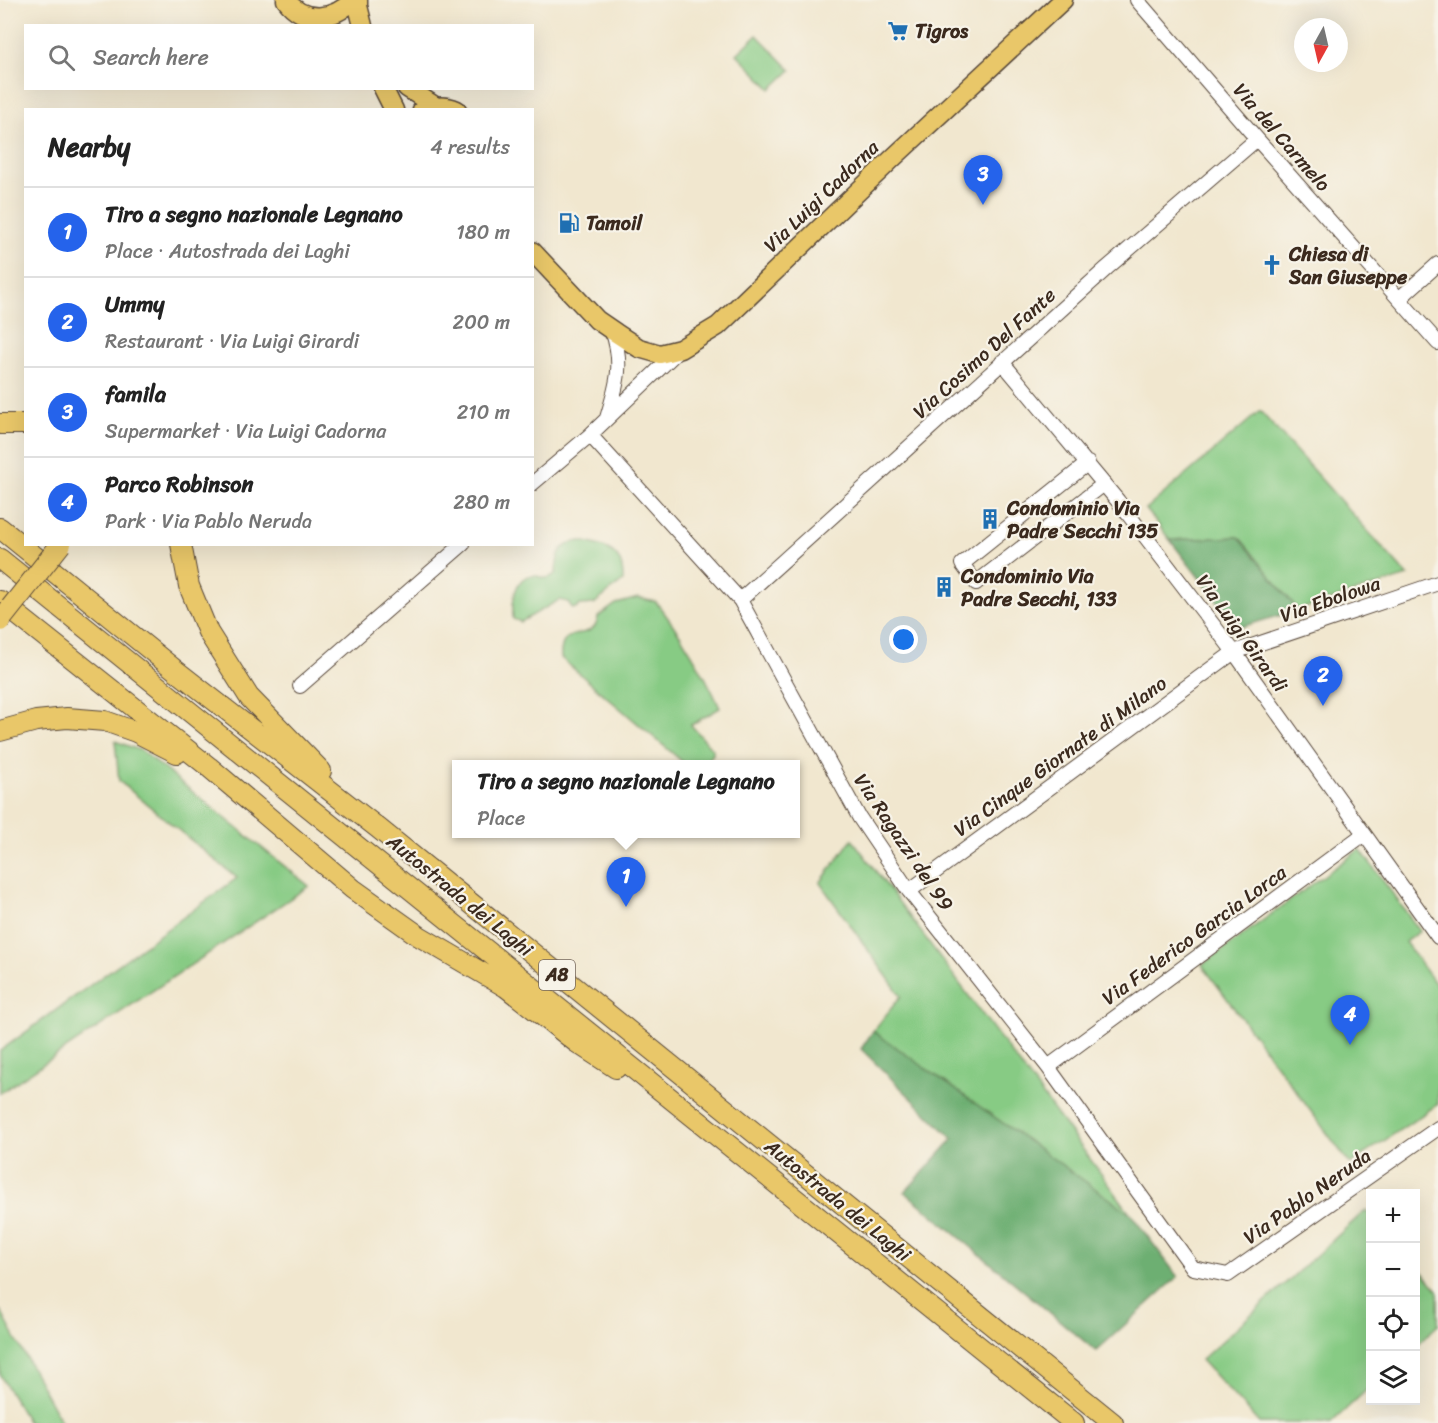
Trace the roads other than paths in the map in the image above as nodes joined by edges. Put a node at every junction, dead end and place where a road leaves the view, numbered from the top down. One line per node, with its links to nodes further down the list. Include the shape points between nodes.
1 (353, 0): 6 (main road)
2 (358, 0): 7 (main road)
3 (1063, 0): 19 (main road, Via Luigi Cadorna, via 718,326)
4 (1137, 0): 13 (street, Via del Carmelo)
5 (286, 1): 6 (main road, via 304,14)
6 (325, 21)
7 (362, 24)
8 (384, 90): 10 (main road)
9 (409, 90): 11 (main road)
10 (393, 108)
11 (429, 108): 12 (main road)
12 (452, 108)
13 (1257, 139): 16 (street, Via del Carmelo); 20 (street, Via Cosimo Del Fante)
14 (534, 252): 17 (main road, via 597,320)
15 (1438, 264): 16 (street)
16 (1400, 298): 18 (street, Via del Carmelo)
17 (612, 330): 19 (main road, via 639,348 660,354); 21 (street, Via Luigi Cadorna, via 618,346 619,368)
18 (1438, 343)
19 (680, 349): 21 (street, Via Luigi Cadorna)
20 (1002, 362): 25 (street, Via Luigi Girardi); 34 (street, Via Cosimo Del Fante)
21 (607, 419): 24 (street, Via Luigi Cadorna)
22 (0, 424): 23 (highway)
23 (24, 424)
24 (590, 435): 26 (street, Via Luigi Cadorna); 34 (street, Via Ragazzi del 99)
25 (1088, 463): 27 (street, Via Luigi Girardi); 27 (street, via 962,564 976,583)
26 (534, 482)
27 (1104, 484): 37 (street, Via Luigi Girardi)
28 (0, 528): 40 (highway, Autostrada dei Laghi / A8)
29 (59, 546): 36 (highway, bridge)
30 (181, 546): 40 (highway, via 189,586 208,632 249,698)
31 (461, 546): 38 (street)
32 (0, 559): 47 (highway, Autostrada dei Laghi / A8)
33 (1438, 583): 37 (street, Via Ebolowa)
34 (740, 600): 43 (street, Via Ragazzi del 99, via 859,817)
35 (0, 601): 42 (highway)
36 (0, 621)
37 (1234, 652): 41 (street, Via Luigi Girardi); 43 (street, Via Cinque Giornate di Milano)
38 (300, 686)
39 (0, 731): 42 (highway, via 67,718 105,721 136,732 173,749)
40 (378, 828): 50 (highway, Autostrada dei Laghi / A8)
41 (1364, 834): 44 (street, Via Luigi Girardi); 45 (street, Via Federico Garcia Lorca)
42 (288, 835): 47 (highway, via 353,889 419,936 506,987 576,1042)
43 (909, 891): 45 (street, Via Ragazzi del 99)
44 (1438, 937)
45 (1048, 1068): 48 (street, Via Ragazzi del 99)
46 (1438, 1128): 48 (street, Via Pablo Neruda, via 1228,1275)
47 (717, 1135): 49 (highway, Autostrada dei Laghi / A8)
48 (1193, 1268)
49 (1074, 1423)
50 (1113, 1423)

